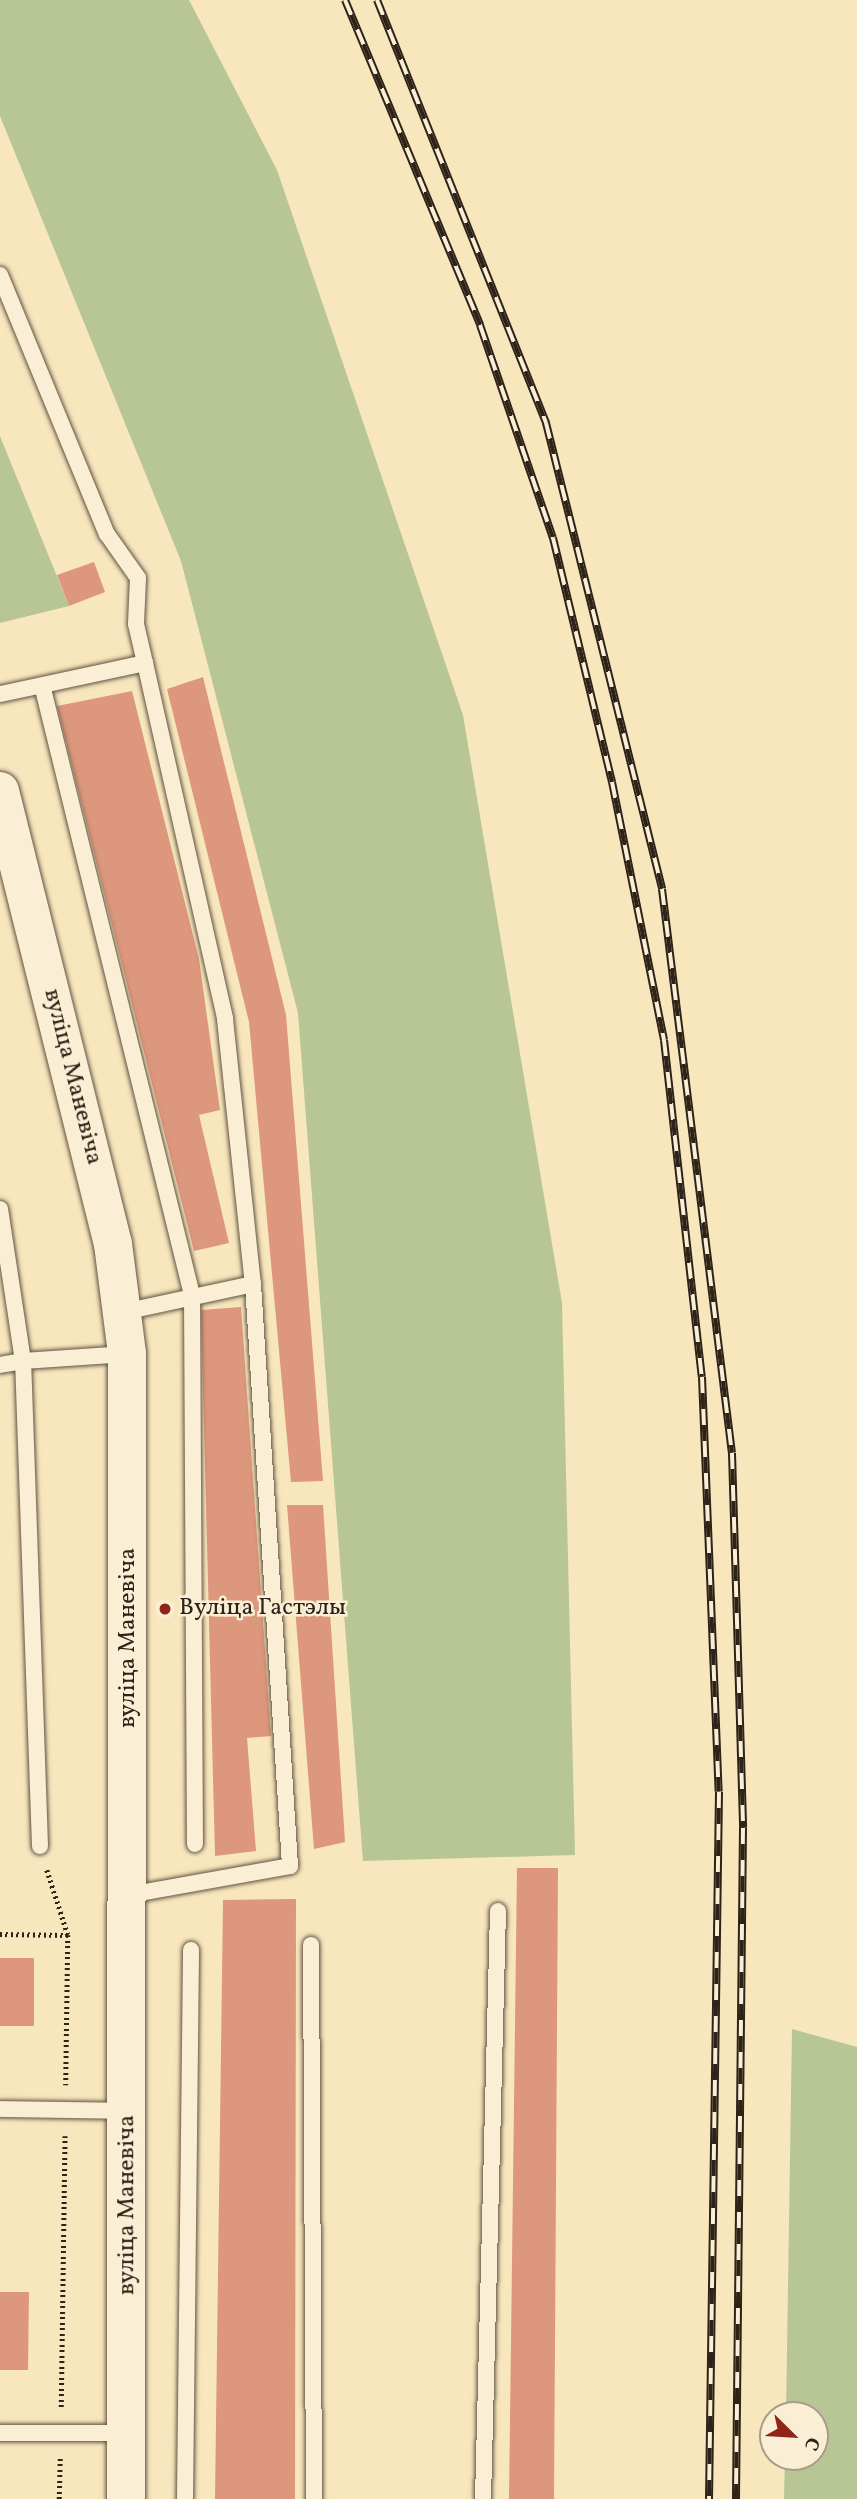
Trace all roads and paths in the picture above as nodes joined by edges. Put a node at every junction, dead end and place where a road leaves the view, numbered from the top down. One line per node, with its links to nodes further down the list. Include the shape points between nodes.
1 (0, 275): 2 (lane, via 107,534 138,578 136,624)
2 (145, 663): 3 (lane); 7 (lane, via 225,1019)
3 (43, 689): 4 (lane); 8 (lane)
4 (0, 694)
5 (0, 791): 9 (street, вуліца Маневіча)
6 (0, 1209): 11 (lane)
7 (253, 1284): 8 (lane); 15 (lane, via 290,1866)
8 (192, 1295): 9 (lane); 13 (lane)
9 (124, 1312): 10 (street, вуліца Маневіча)
10 (127, 1353): 11 (lane); 15 (street, вуліца Маневіча)
11 (23, 1361): 12 (lane); 14 (lane)
12 (0, 1365)
13 (195, 1844)
14 (40, 1846): 18 (path)
15 (129, 1895): 23 (street, вуліца Маневіча)
16 (498, 1911): 31 (lane)
17 (0, 1934): 18 (path)
18 (68, 1936): 22 (path)
19 (311, 1945): 30 (lane)
20 (191, 1950): 29 (lane)
21 (0, 2109): 22 (lane)
22 (65, 2110): 23 (lane); 25 (path)
23 (128, 2111): 26 (street, вуліца Маневіча)
24 (0, 2433): 25 (lane)
25 (61, 2433): 26 (lane); 27 (path)
26 (126, 2433): 28 (street, вуліца Маневіча)
27 (59, 2499)
28 (126, 2499)
29 (185, 2499)
30 (314, 2499)
31 (483, 2499)

